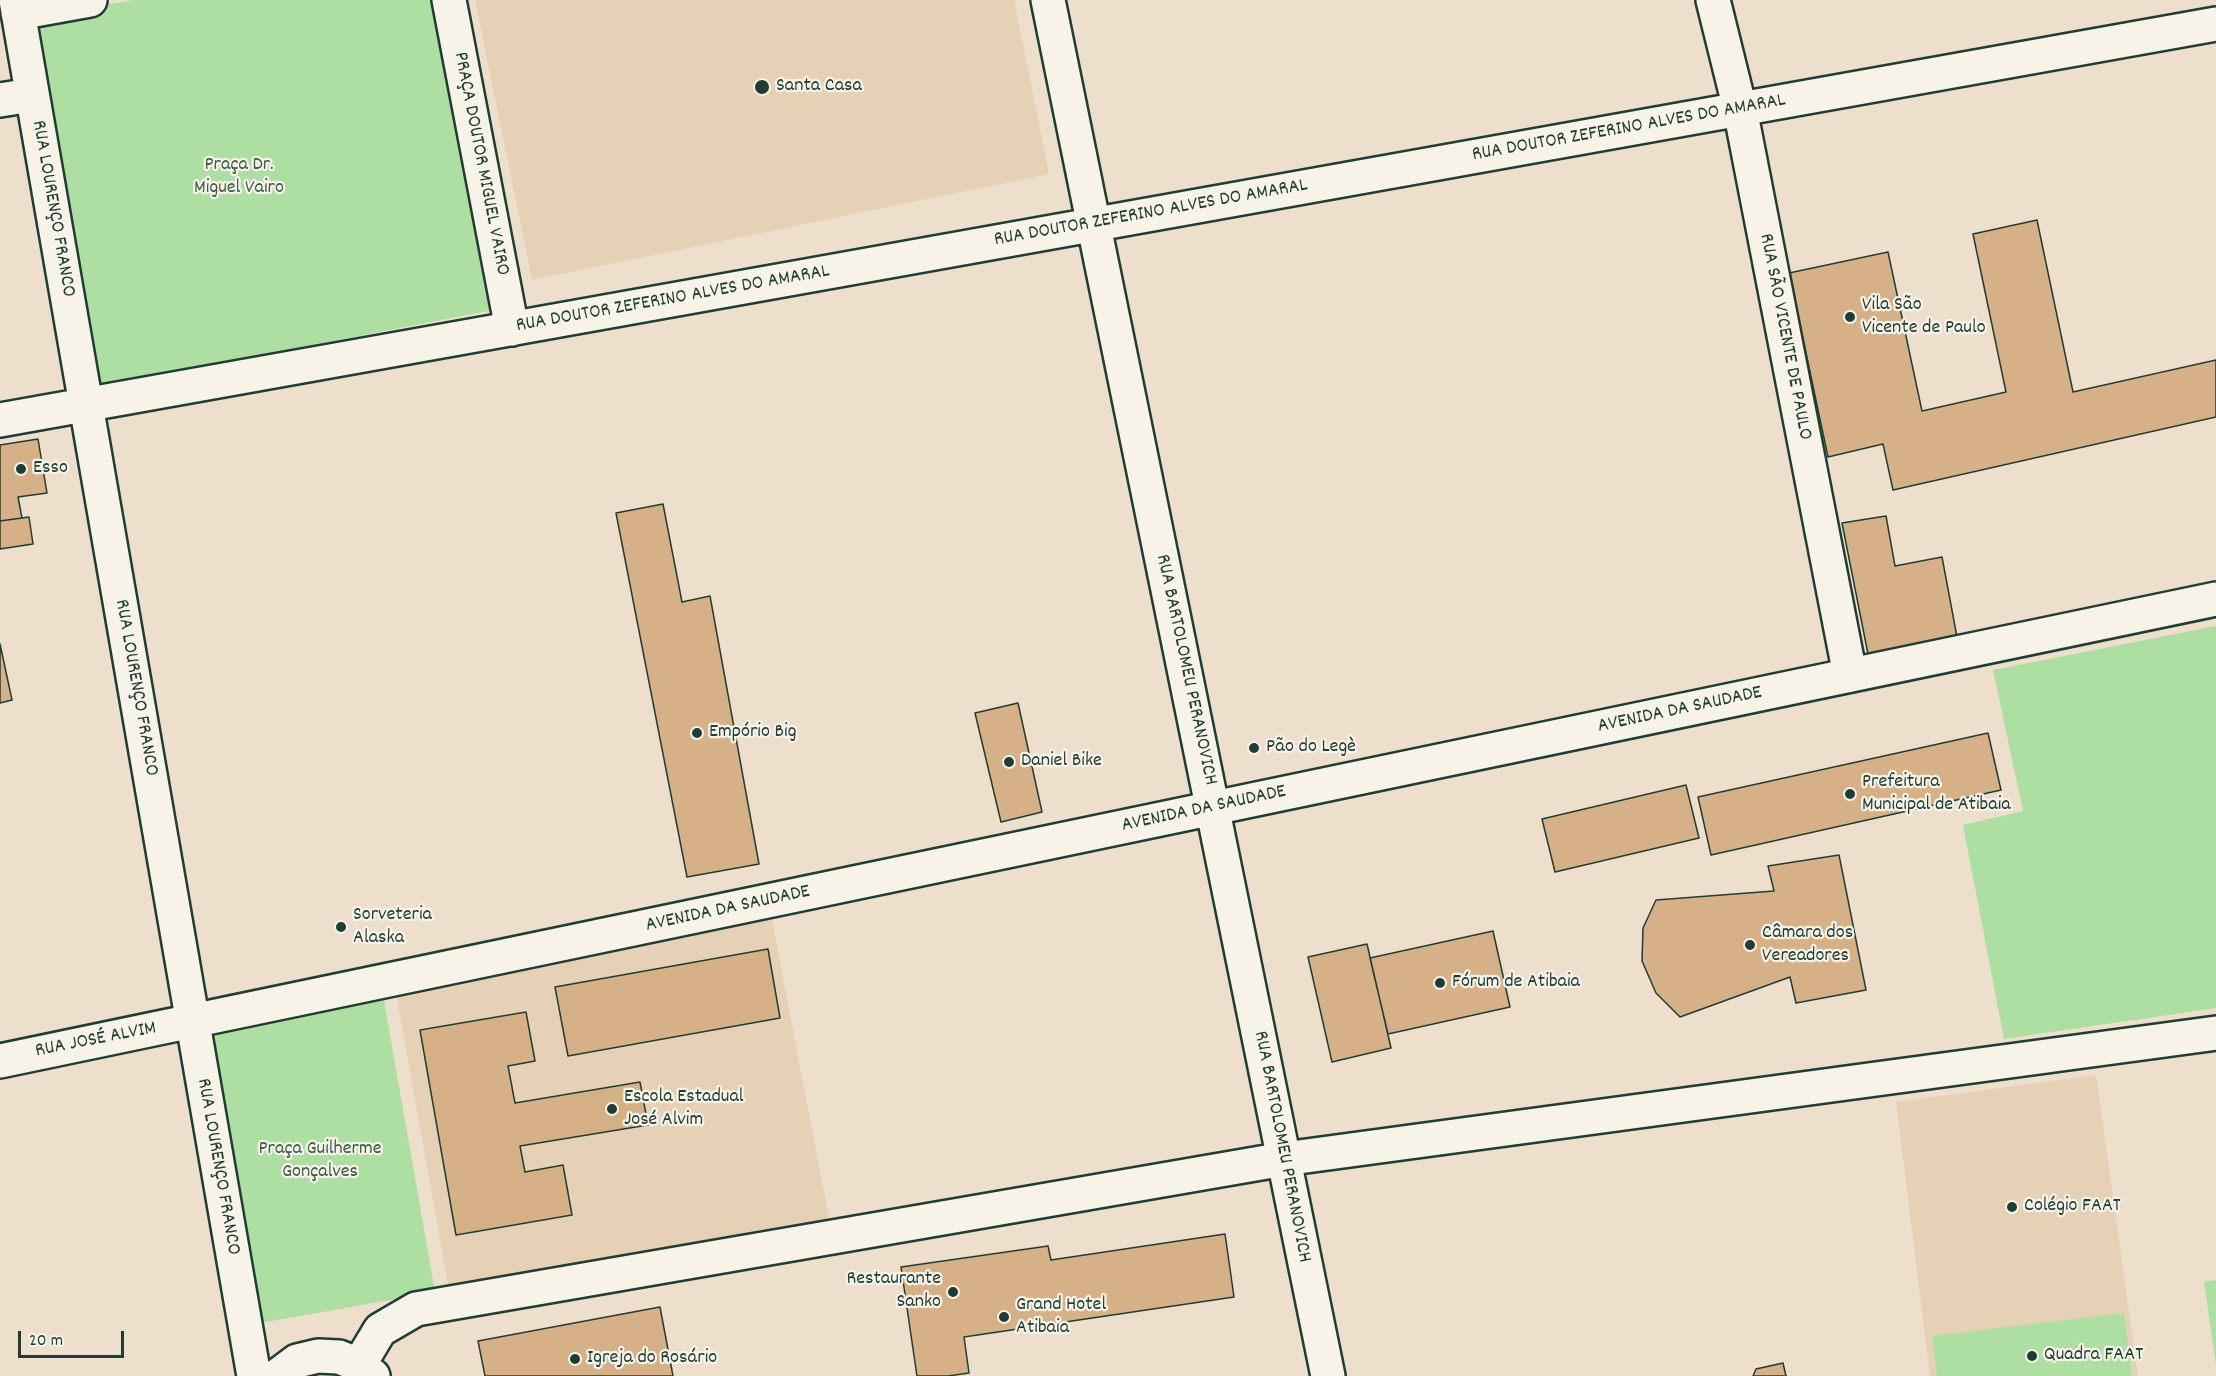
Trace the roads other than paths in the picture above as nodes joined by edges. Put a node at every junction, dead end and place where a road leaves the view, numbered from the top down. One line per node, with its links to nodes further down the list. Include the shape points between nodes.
1 (90, 0): 5 (street)
2 (449, 0): 11 (street, PRAÇA DOUTOR MIGUEL VAIRO)
3 (1048, 0): 10 (street, RUA BARTOLOMEU PERANOVICH)
4 (1713, 0): 9 (street, RUA SÃO VICENTE DE PAULO)
5 (17, 6): 7 (street, RUA LOURENÇO FRANCO)
6 (2216, 24): 9 (street, RUA DOUTOR ZEFERINO ALVES DO AMARAL)
7 (32, 95): 8 (street); 12 (street, RUA LOURENÇO FRANCO)
8 (0, 100)
9 (1740, 109): 10 (street, RUA DOUTOR ZEFERINO ALVES DO AMARAL); 15 (street, RUA SÃO VICENTE DE PAULO)
10 (1094, 224): 11 (street, RUA DOUTOR ZEFERINO ALVES DO AMARAL); 16 (street, RUA BARTOLOMEU PERANOVICH)
11 (512, 329): 12 (street, RUA DOUTOR ZEFERINO ALVES DO AMARAL)
12 (86, 405): 13 (street, RUA DOUTOR ZEFERINO ALVES DO AMARAL); 17 (street, RUA LOURENÇO FRANCO)
13 (0, 420)
14 (2216, 599): 15 (street, AVENIDA DA SAUDADE)
15 (1851, 675): 16 (street, AVENIDA DA SAUDADE)
16 (1213, 807): 17 (street, AVENIDA DA SAUDADE); 20 (street, RUA BARTOLOMEU PERANOVICH)
17 (192, 1022): 19 (street, RUA JOSÉ ALVIM); 22 (street, RUA LOURENÇO FRANCO)
18 (2216, 1034): 20 (street)
19 (0, 1061)
20 (1284, 1159): 21 (street, via 416,1309 380,1330); 24 (street, RUA BARTOLOMEU PERANOVICH)
21 (366, 1370): 23 (street, via 339,1357 318,1356 297,1361)
22 (254, 1376)
23 (278, 1376)
24 (1328, 1376)

